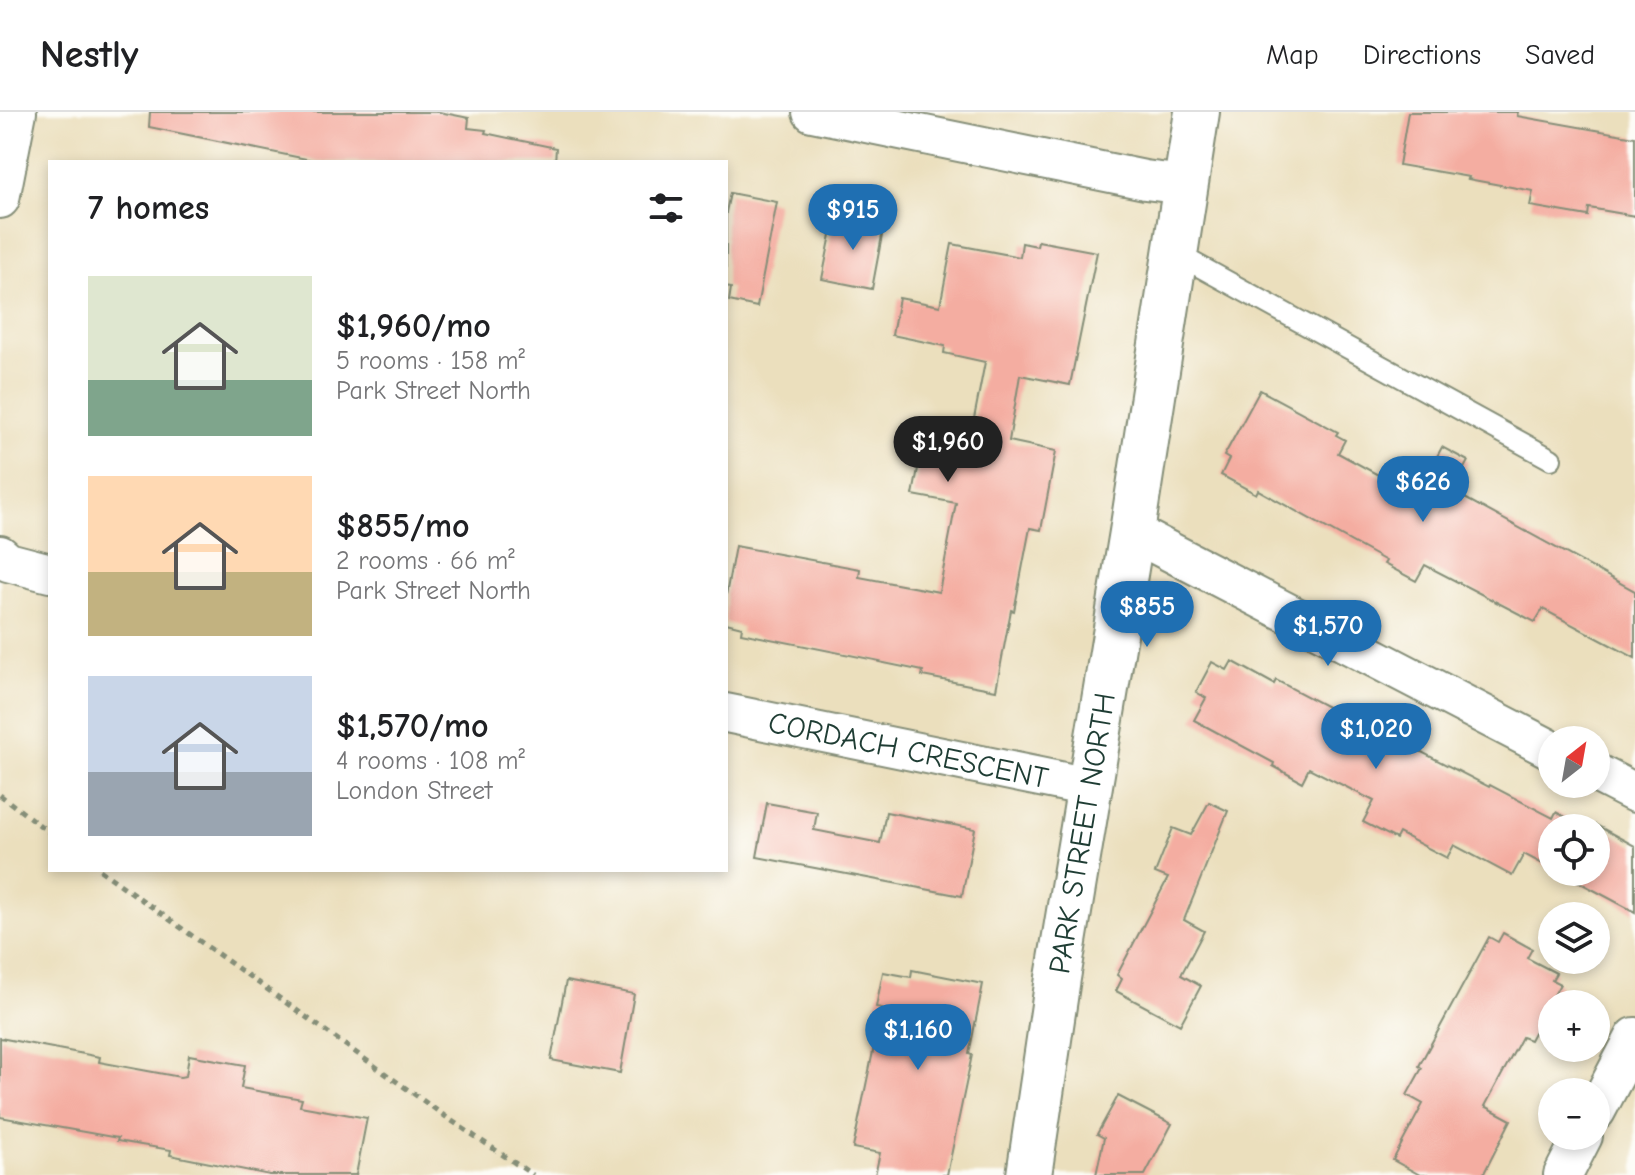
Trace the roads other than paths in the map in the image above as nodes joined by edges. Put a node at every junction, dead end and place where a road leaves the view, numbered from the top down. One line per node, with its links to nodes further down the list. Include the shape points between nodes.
1 (17, 112): 5 (street)
2 (812, 112): 4 (street)
3 (1197, 112): 4 (street, PARK STREET NORTH)
4 (1185, 185): 6 (street, PARK STREET NORTH)
5 (0, 199)
6 (1175, 253): 7 (lane); 8 (street, PARK STREET NORTH)
7 (1551, 459)
8 (1132, 532): 12 (street); 14 (street, PARK STREET NORTH)
9 (0, 555): 10 (street)
10 (48, 572)
11 (728, 713): 14 (street, CORDACH CRESCENT)
12 (1538, 743)
13 (1610, 780): 15 (street)
14 (1089, 787): 19 (street, PARK STREET NORTH)
15 (1635, 793)
16 (1635, 1037): 17 (street)
17 (1610, 1084)
18 (1576, 1150): 20 (street)
19 (1029, 1175)
20 (1563, 1175)

